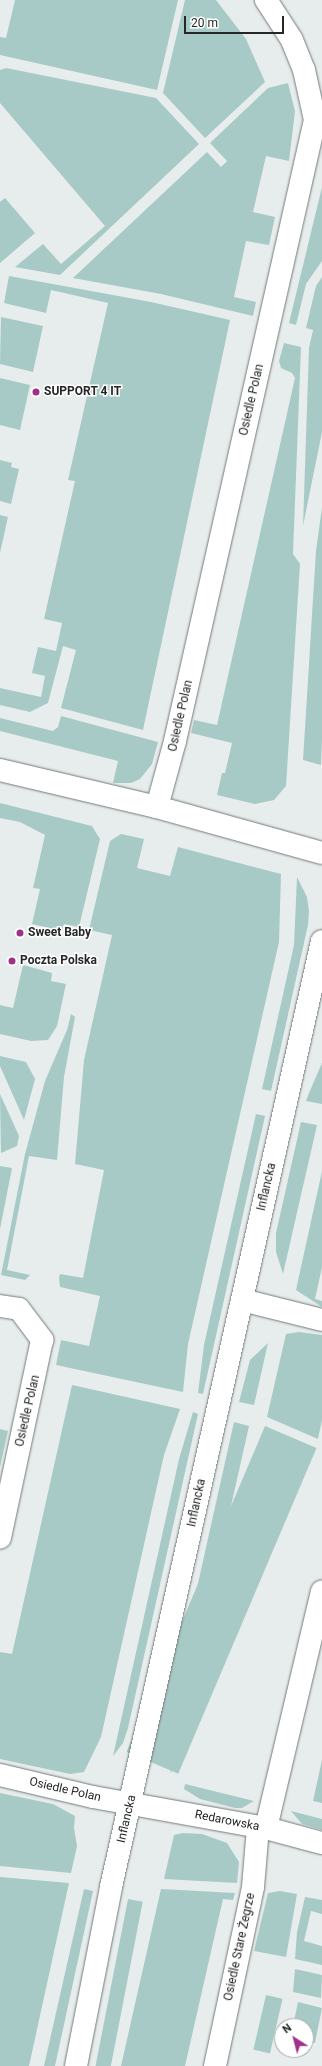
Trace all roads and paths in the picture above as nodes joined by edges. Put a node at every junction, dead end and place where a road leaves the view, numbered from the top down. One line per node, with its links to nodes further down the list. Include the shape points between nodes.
1 (266, 0): 3 (street, Osiedle Polan, via 292,40 304,70 315,120 177,734)
2 (0, 770): 3 (street)
3 (157, 807): 4 (street)
4 (322, 852)
5 (322, 940): 6 (street, Inflancka)
6 (242, 1300): 8 (street); 12 (street, Inflancka)
7 (0, 1306): 9 (street, Osiedle Polan, via 19,1309 42,1340)
8 (322, 1320)
9 (0, 1538)
10 (322, 1592): 13 (street, Osiedle Stare Żegrze)
11 (0, 1775): 12 (street, Osiedle Polan)
12 (131, 1804): 13 (street, Redarowska); 15 (street, Inflancka, via 111,1887)
13 (262, 1828): 14 (street, Redarowska); 16 (street, Osiedle Stare Żegrze, via 253,1887)
14 (322, 1843)
15 (76, 2066)
16 (215, 2066)

